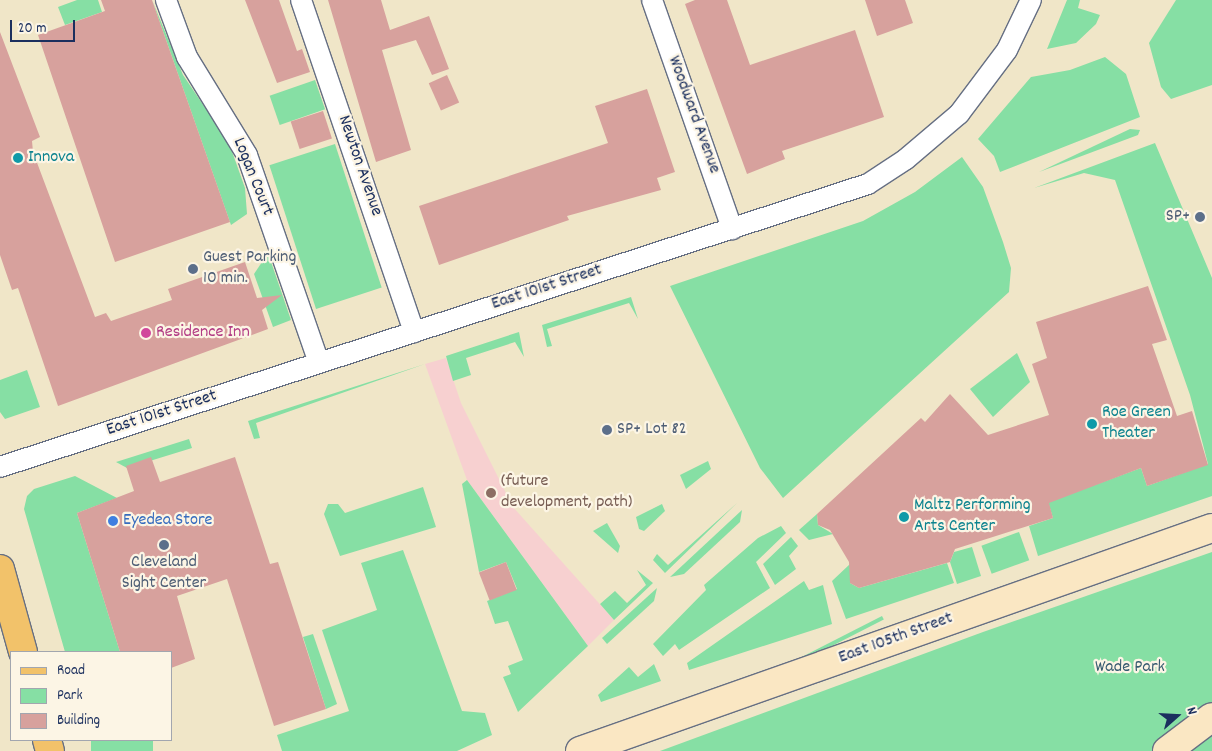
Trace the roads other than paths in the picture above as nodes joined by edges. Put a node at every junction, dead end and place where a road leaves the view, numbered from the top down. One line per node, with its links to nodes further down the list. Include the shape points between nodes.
1 (166, 0): 7 (street, Logan Court, via 187,57 246,155)
2 (301, 0): 6 (street, Newton Avenue)
3 (652, 0): 5 (street, Woodward Avenue)
4 (1029, 6): 5 (street, East 101st Street, via 1007,50 959,114 906,159 840,195)
5 (732, 229): 6 (street, East 101st Street)
6 (414, 332): 7 (street, East 101st Street)
7 (318, 363): 8 (street, East 101st Street)
8 (0, 467)
9 (1212, 528): 13 (main road, East 105th Street)
10 (0, 569): 11 (main road)
11 (23, 651)
12 (1212, 717): 14 (main road)
13 (580, 751)
14 (1167, 751)

